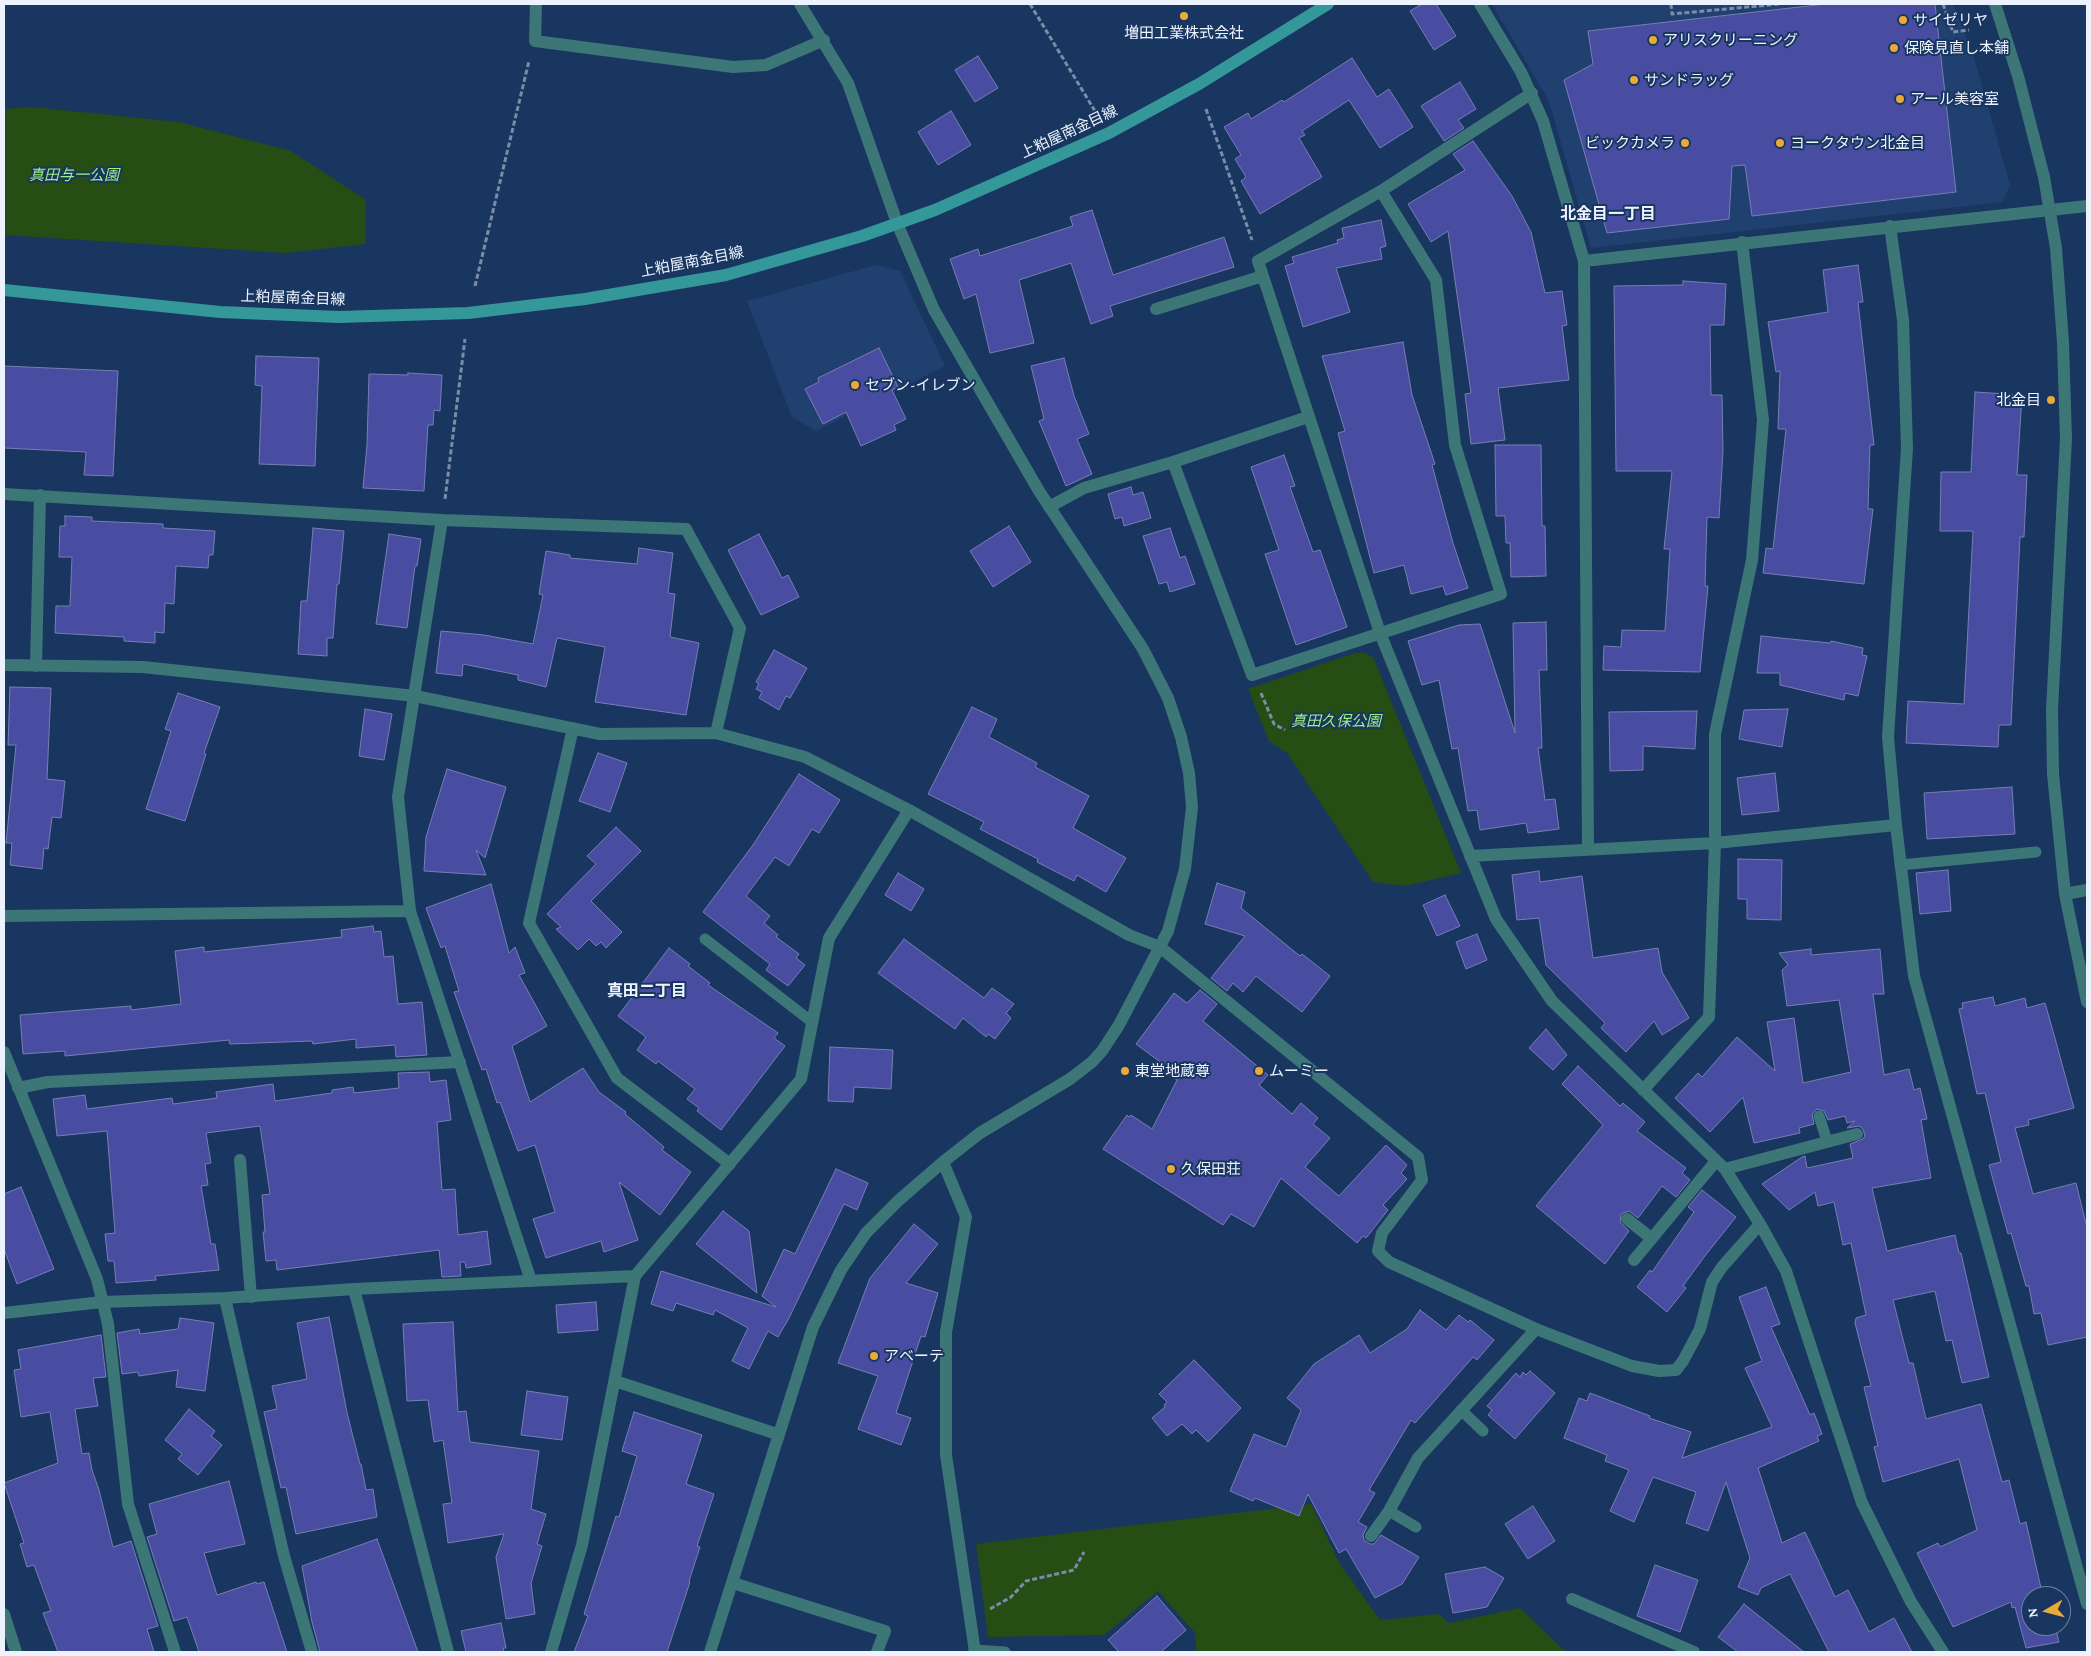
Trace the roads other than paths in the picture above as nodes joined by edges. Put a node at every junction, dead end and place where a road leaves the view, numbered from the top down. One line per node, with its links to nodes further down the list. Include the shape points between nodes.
1 (536, 4): 6 (street, via 534,41 733,67 766,64)
2 (800, 4): 6 (street)
3 (1328, 4): 11 (main road, 上粕屋南金目線, via 1199,84 1109,133 935,210)
4 (1480, 4): 7 (street)
5 (1995, 4): 10 (street, via 2018,76)
6 (824, 40): 11 (street, via 857,105)
7 (1532, 93): 8 (street); 14 (street)
8 (1381, 190): 15 (street, via 1258,261); 24 (street, via 1436,280 1455,445 1501,594)
9 (2087, 206): 10 (street)
10 (2050, 210): 12 (street); 38 (street, via 2063,343 2066,438 2052,710 2052,774)
11 (897, 223): 16 (main road, 上粕屋南金目線, via 726,275 585,299 468,313 338,317 220,312); 22 (street, via 934,310)
12 (1890, 226): 13 (street); 31 (street, via 1903,320 1907,448 1888,737)
13 (1742, 242): 14 (street); 32 (street, via 1763,420 1752,560 1715,734)
14 (1584, 261): 33 (street)
15 (1263, 276): 17 (street); 18 (street)
16 (4, 290)
17 (1156, 309)
18 (1308, 417): 19 (street); 24 (street)
19 (1173, 462): 22 (street, via 1084,488); 24 (street, via 1252,675)
20 (4, 494): 21 (street)
21 (40, 495): 23 (street); 26 (street)
22 (1049, 506): 42 (street, via 1143,648 1168,698 1181,737 1189,773 1190,833 1185,868 1168,931)
23 (442, 520): 27 (street); 29 (street, via 686,529 740,628)
24 (1380, 633): 35 (street)
25 (4, 665): 26 (street)
26 (36, 666): 27 (street, via 143,667)
27 (415, 696): 28 (street); 39 (street, via 398,797)
28 (573, 728): 29 (street, via 600,734); 54 (street, via 530,923 617,1078)
29 (716, 733): 30 (street, via 805,757)
30 (910, 810): 42 (street, via 1129,935); 44 (street, via 829,938)
31 (1896, 825): 32 (street); 36 (street)
32 (1715, 842): 33 (street); 48 (street, via 1709,1017)
33 (1588, 848): 35 (street)
34 (2036, 852): 36 (lane)
35 (1470, 856): 48 (street, via 1496,920 1552,1001)
36 (1900, 865): 77 (street, via 1914,976)
37 (2087, 890): 38 (street)
38 (2065, 894): 43 (street)
39 (410, 911): 40 (street); 46 (street)
40 (4, 916)
41 (706, 939): 44 (lane)
42 (1160, 947): 53 (street, via 1118,1025 1092,1062 1070,1079 980,1133); 67 (street, via 1418,1157 1422,1180 1382,1234 1378,1251 1389,1262)
43 (2087, 1002)
44 (812, 1022): 54 (street, via 801,1079)
45 (4, 1052): 47 (street)
46 (460, 1062): 47 (street, via 48,1082); 61 (street)
47 (18, 1088): 65 (street, via 97,1278)
48 (1643, 1090): 55 (street)
49 (1819, 1116): 51 (lane)
50 (1857, 1134): 51 (street)
51 (1827, 1142): 55 (street)
52 (240, 1160): 63 (street)
53 (944, 1162): 71 (street, via 866,1233 841,1270 812,1327); 79 (street, via 966,1217 946,1332 946,1455)
54 (730, 1164): 60 (street)
55 (1721, 1165): 57 (street); 58 (street)
56 (1627, 1219): 58 (street)
57 (1760, 1224): 67 (street, via 1712,1282 1700,1329 1676,1370 1659,1371 1632,1366); 89 (street, via 1786,1270 1862,1503 1911,1602)
58 (1651, 1238): 59 (street)
59 (1634, 1260)
60 (635, 1276): 61 (street); 68 (street)
61 (531, 1281): 62 (street)
62 (354, 1289): 63 (street); 83 (street)
63 (251, 1297): 64 (street)
64 (225, 1298): 65 (street); 82 (street, via 284,1556)
65 (102, 1302): 66 (street); 81 (street, via 108,1324 128,1504)
66 (4, 1313)
67 (1536, 1328): 69 (street)
68 (615, 1380): 71 (street); 84 (street, via 582,1545)
69 (1461, 1410): 70 (lane); 72 (street, via 1418,1458)
70 (1483, 1431)
71 (777, 1434): 75 (street)
72 (1389, 1510): 73 (lane); 74 (street)
73 (1416, 1526)
74 (1372, 1536)
75 (732, 1583): 85 (street); 86 (street, via 885,1631)
76 (1572, 1599): 88 (street)
77 (2087, 1604)
78 (4, 1614): 80 (street)
79 (974, 1651): 87 (lane)
80 (16, 1652)
81 (175, 1652)
82 (312, 1652)
83 (448, 1652)
84 (551, 1652)
85 (710, 1652)
86 (877, 1652)
87 (1006, 1652)
88 (1694, 1652)
89 (1943, 1652)

